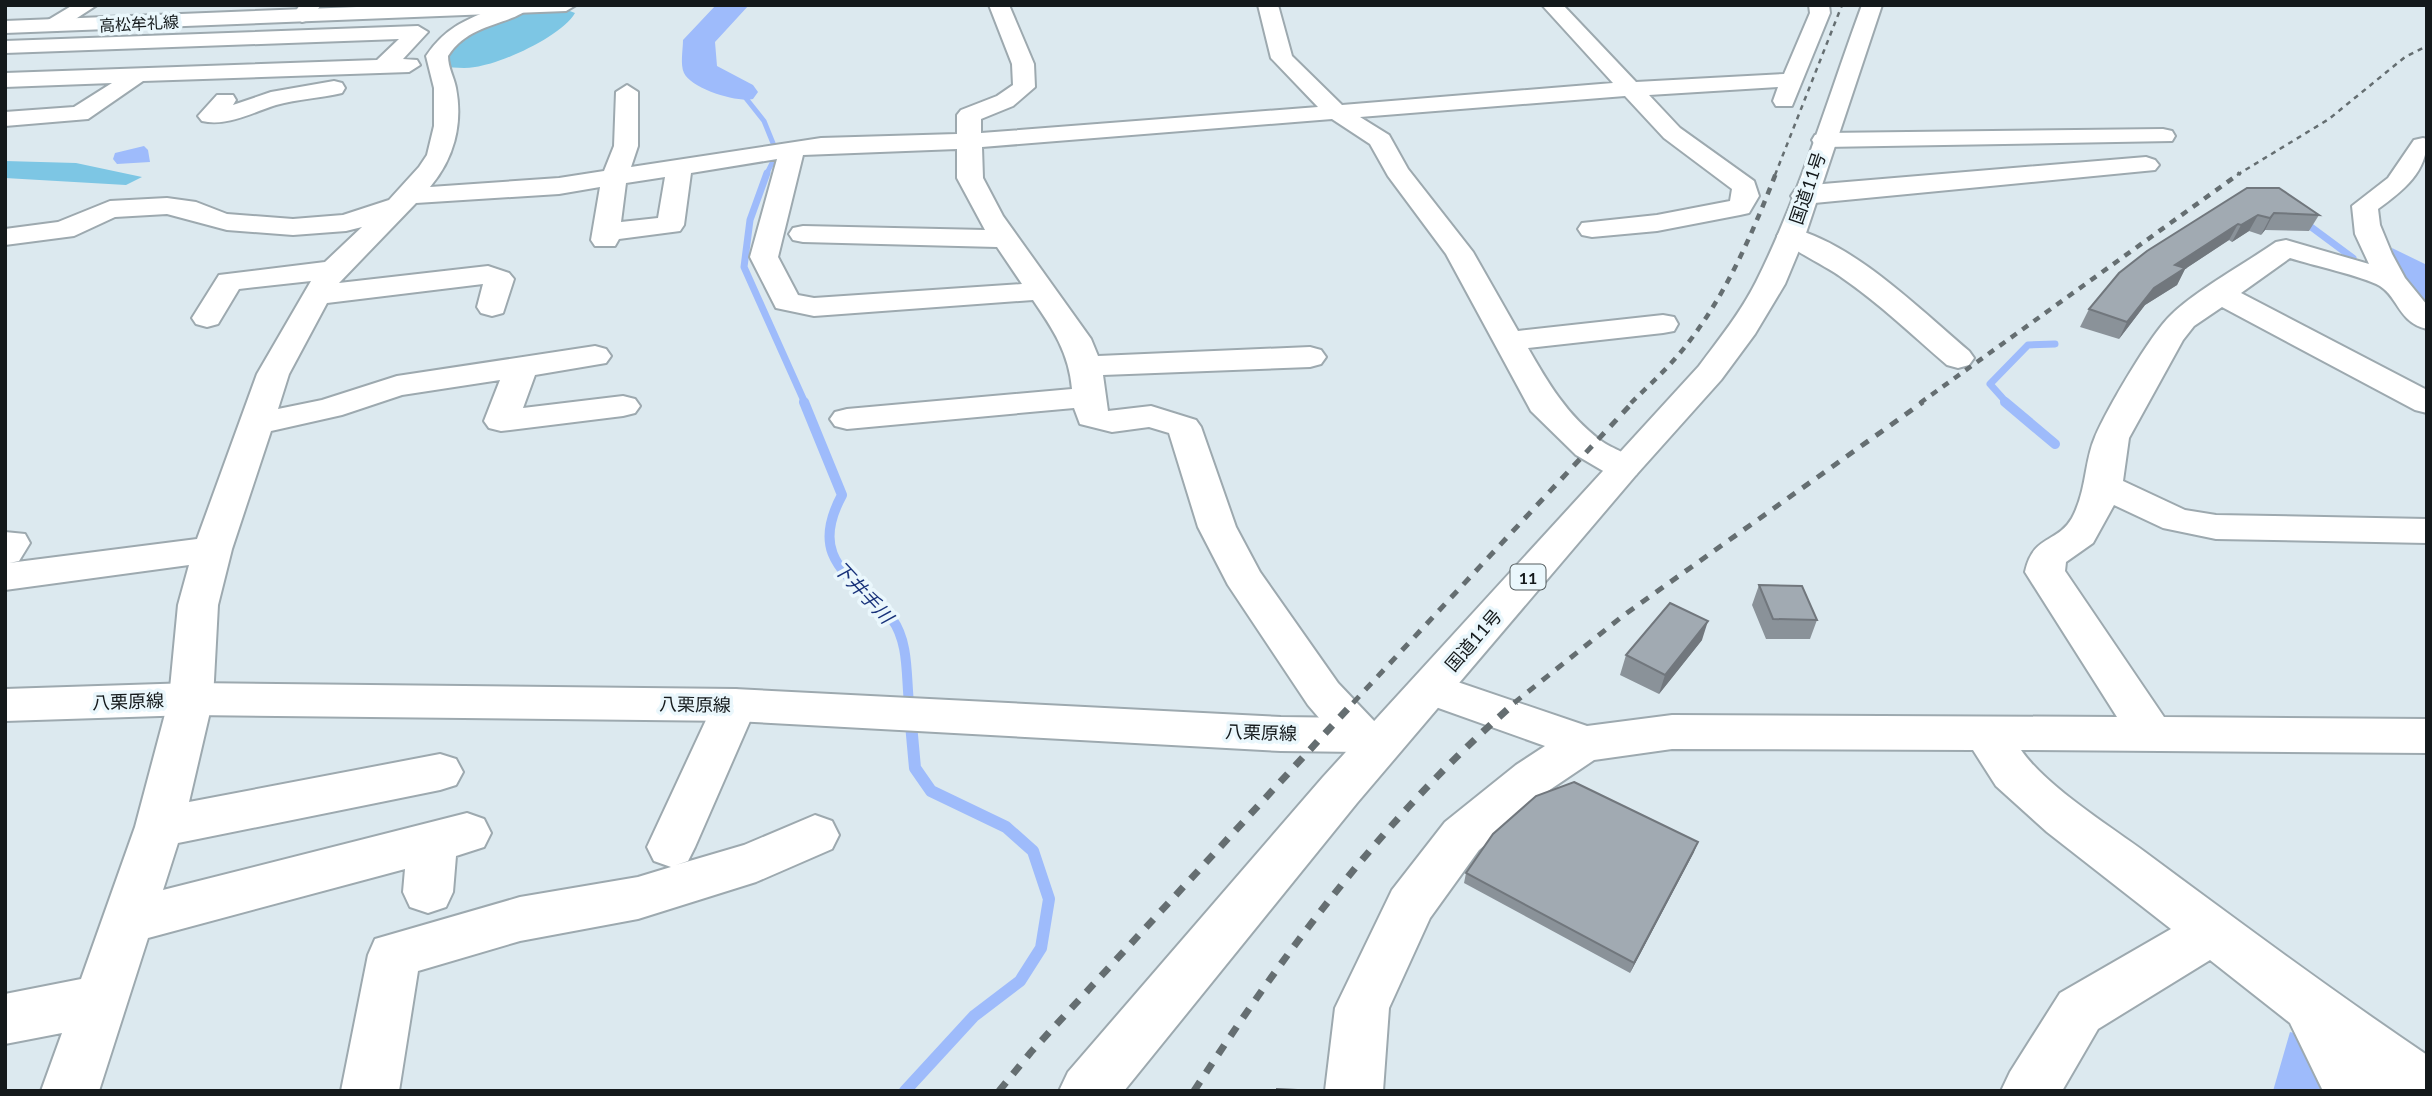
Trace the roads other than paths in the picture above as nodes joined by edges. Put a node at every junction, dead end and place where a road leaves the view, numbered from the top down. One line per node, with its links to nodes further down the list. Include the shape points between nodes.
1 (87, 5): 12 (main road)
2 (566, 5): 8 (main road, 高松牟礼線)
3 (999, 5): 27 (main road, via 1023,64 1024,87 1005,101 968,115)
4 (1268, 5): 23 (main road, via 1282,58)
5 (1552, 5): 20 (main road)
6 (1819, 5): 20 (main road, via 1820,13 1788,91)
7 (1872, 5): 26 (main road, 国道11号 / 11)
8 (517, 7): 9 (main road, 高松牟礼線); 16 (main road, via 467,27 446,42 438,56)
9 (306, 10): 10 (main road, 高松牟礼線)
10 (118, 25): 12 (main road, 高松牟礼線); 13 (main road)
11 (5, 27): 12 (main road, 高松牟礼線)
12 (50, 27)
13 (86, 44): 14 (main road); 15 (main road, via 418,32); 19 (main road)
14 (5, 47)
15 (383, 66): 16 (main road); 17 (main road)
16 (439, 69): 22 (main road, via 293,94 210,116); 34 (main road, via 446,88 446,126 439,155)
17 (138, 75): 19 (main road); 24 (main road, via 80,114)
18 (5, 80): 19 (main road)
19 (30, 80)
20 (1629, 89): 23 (main road); 35 (main road, via 1672,133 1745,186 1746,196 1740,207 1657,223)
21 (627, 92): 32 (main road, via 626,146)
22 (225, 100)
23 (1336, 112): 27 (main road); 48 (main road, via 1380,140 1397,171 1458,252)
24 (5, 119)
25 (2163, 136): 26 (main road)
26 (1824, 140): 33 (main road, 国道11号 / 11)
27 (970, 141): 29 (main road); 39 (main road, via 970,178)
28 (2423, 145): 40 (main road, via 2397,183 2365,206 2373,242)
29 (788, 148): 31 (main road); 42 (main road, via 764,257 787,302 814,307)
30 (2146, 165): 33 (main road)
31 (680, 167): 32 (main road); 32 (main road, via 670,225 606,236)
32 (614, 178): 34 (main road)
33 (1804, 196): 37 (main road, 国道11号 / 11)
34 (403, 201): 38 (main road, via 346,223 293,228 227,222 187,208 110,209 64,230); 41 (main road)
35 (1592, 229)
36 (803, 234): 39 (main road)
37 (1791, 236): 51 (main road, via 1830,258); 58 (main road, 国道11号 / 11, via 1744,327 1710,373)
38 (5, 237)
39 (1005, 239): 42 (main road)
40 (2391, 279): 43 (main road, via 2286,247); 46 (main road)
41 (325, 283): 44 (main road, via 488,275 499,279); 45 (main road, via 229,281); 57 (main road, via 273,374)
42 (1042, 292): 53 (main road, via 1075,339)
43 (2220, 294): 54 (main road); 59 (main road, via 2183,320 2169,337 2112,438)
44 (492, 307)
45 (207, 318)
46 (2427, 320)
47 (1663, 324): 48 (main road)
48 (1508, 341): 58 (main road, via 1543,404 1588,448)
49 (595, 356): 52 (main road)
50 (1310, 357): 53 (main road)
51 (1958, 358)
52 (522, 365): 55 (main road, via 501,421); 57 (main road, via 397,386 330,408)
53 (1087, 381): 56 (main road); 70 (main road, via 1092,417 1112,422 1151,416 1184,427 1217,527 1242,576 1323,694)
54 (2418, 392)
55 (623, 406)
56 (847, 419)
57 (257, 424): 61 (main road)
58 (1623, 467): 63 (main road, 国道11号 / 11)
59 (2104, 486): 60 (main road, via 2176,520 2216,527); 67 (main road, via 2080,534 2048,557 2045,572)
60 (2427, 531)
61 (213, 549): 62 (main road); 64 (main road, via 198,605)
62 (7, 557)
63 (1431, 689): 70 (main road, 国道11号 / 11); 71 (main road, via 1552,728)
64 (191, 699): 65 (main road, 八栗原線); 66 (main road, 八栗原線); 73 (main road)
65 (5, 705)
66 (734, 705): 70 (main road, 八栗原線); 75 (main road)
67 (2151, 734): 68 (main road); 69 (main road)
68 (1987, 735): 71 (main road, via 1672,732); 78 (main road, via 2012,773)
69 (2427, 736)
70 (1372, 737): 85 (main road, 国道11号 / 11)
71 (1583, 744): 86 (main road, via 1532,778 1462,836 1410,905 1362,1009)
72 (440, 772): 73 (main road)
73 (159, 827): 77 (main road)
74 (815, 835): 84 (main road, via 755,862 638,898 520,919 394,955)
75 (671, 847)
76 (428, 892): 77 (main road, via 450,838)
77 (127, 921): 79 (main road)
78 (2213, 931): 80 (main road); 87 (main road, via 2079,1011)
79 (100, 1000): 81 (main road); 83 (main road)
80 (2310, 1006): 82 (main road); 88 (main road)
81 (5, 1019)
82 (2427, 1089)
83 (69, 1091)
84 (370, 1091)
85 (1087, 1091)
86 (1354, 1091)
87 (2030, 1091)
88 (2353, 1091)

